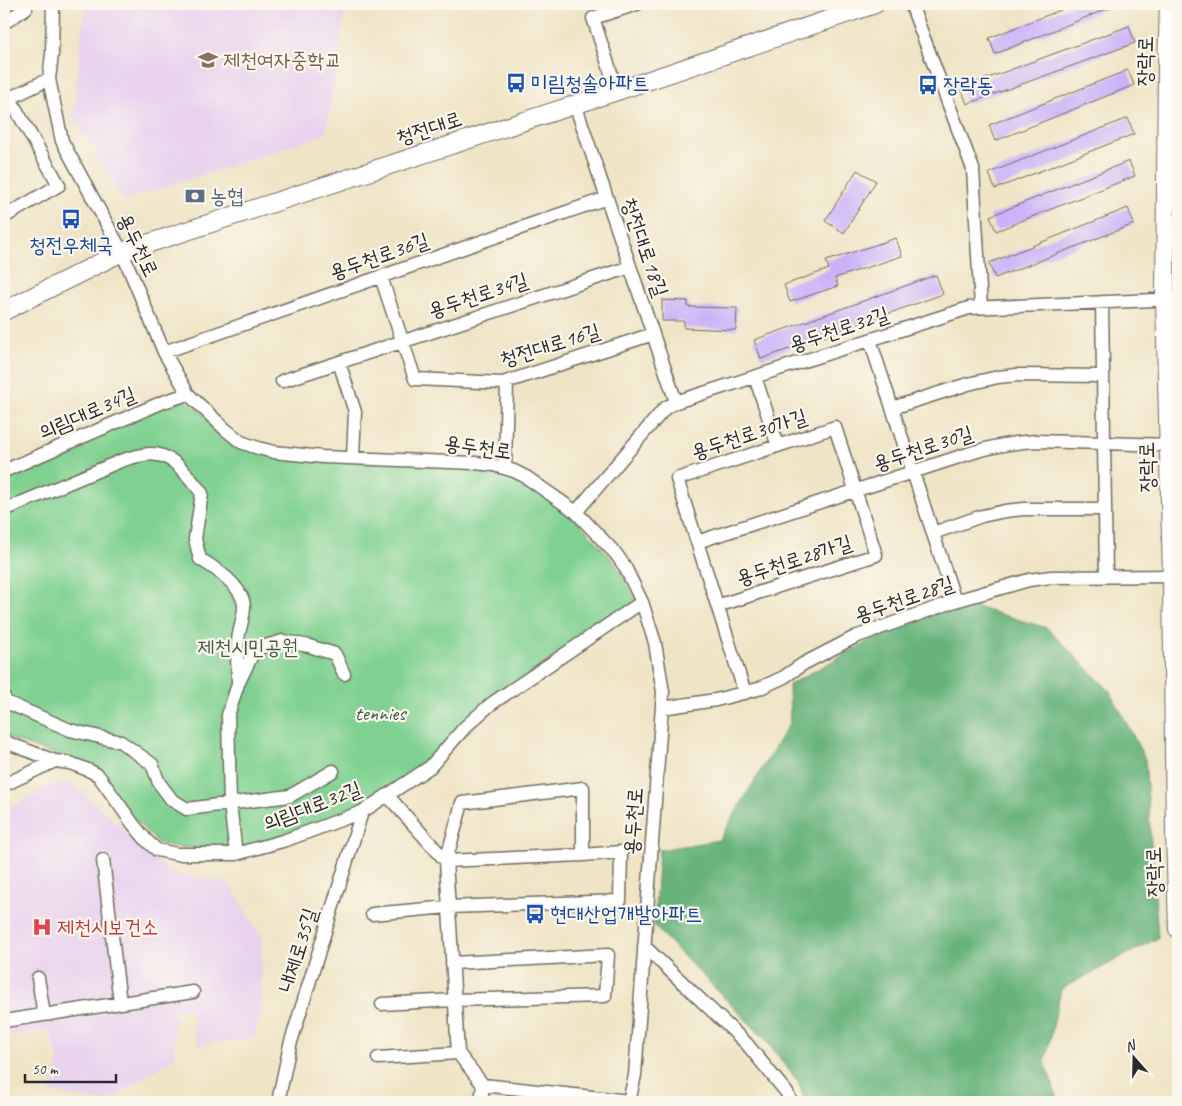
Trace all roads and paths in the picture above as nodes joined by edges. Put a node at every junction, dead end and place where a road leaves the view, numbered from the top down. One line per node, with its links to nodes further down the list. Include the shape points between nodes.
1 (24, 4): 8 (street, via 26,8)
2 (53, 4): 9 (street, 용두천로)
3 (637, 4): 10 (street, via 593,18)
4 (875, 4): 7 (street, 청전대로)
5 (911, 4): 20 (street, via 973,169)
6 (1169, 4): 18 (street, 장락로, via 1167,66)
7 (844, 9): 10 (street, 청전대로)
8 (4, 23)
9 (49, 79): 11 (street); 15 (street, 용두천로, via 62,141)
10 (617, 91): 12 (street, 청전대로)
11 (6, 99): 14 (street, via 59,184)
12 (576, 104): 13 (street, 청전대로18길); 15 (street, 청전대로)
13 (607, 198): 16 (street, 청전대로18길); 17 (street, 용두천로36길)
14 (4, 217)
15 (122, 252): 21 (street, 청전대로); 25 (street, 용두천로)
16 (630, 266): 22 (street, 청전대로18길); 24 (street, 용두천로34길)
17 (381, 277): 24 (street, 청전대로16길); 25 (street, 용두천로36길)
18 (1172, 299): 19 (street, 용두천로32길); 35 (street, 장락로)
19 (1102, 302): 20 (street, 용두천로32길); 27 (street)
20 (981, 308): 23 (street, 용두천로32길, via 968,308)
21 (4, 310)
22 (653, 334): 30 (street, 청전대로16길); 32 (street, 청전대로18길)
23 (870, 340): 28 (street, 용두천로32길); 33 (street)
24 (402, 341): 26 (street, 용두천로34길); 30 (street, 청전대로16길, via 415,379)
25 (164, 352): 31 (street, 용두천로)
26 (339, 362): 29 (street, 용두천로34길); 37 (street, via 355,412)
27 (1103, 376): 33 (street, via 998,377); 34 (street)
28 (755, 377): 32 (street, 용두천로32길); 36 (street)
29 (282, 381)
30 (507, 382): 38 (street)
31 (188, 394): 37 (street, 용두천로, via 241,442 274,452); 39 (street, 의림대로34길)
32 (676, 402): 44 (street, 용두천로32길, via 665,408)
33 (892, 408): 40 (street)
34 (1104, 443): 35 (street, 용두천로30길); 40 (street, 용두천로30길, via 1015,442); 42 (street)
35 (1169, 444): 48 (street, 장락로)
36 (778, 446): 41 (street, 용두천로30가길, via 835,427); 46 (street, 용두천로30가길, via 677,478)
37 (353, 457): 38 (street, 용두천로, via 475,463)
38 (505, 468): 44 (street, 용두천로, via 526,477)
39 (4, 471)
40 (913, 472): 41 (street, 용두천로30길); 45 (street)
41 (855, 491): 46 (street, 용두천로30길); 51 (street, 용두천로28가길, via 876,555)
42 (1105, 509): 45 (street, via 1005,511); 47 (street)
43 (4, 510): 53 (street, via 144,454 161,454 178,464 202,493 195,539 200,559 215,568 243,597 238,640)
44 (576, 512): 50 (street, 용두천로, via 616,554)
45 (933, 533): 49 (street)
46 (697, 542): 51 (street, 용두천로28가길)
47 (1106, 576): 48 (street, 용두천로28길); 49 (street, 용두천로28길, via 1029,580)
48 (1175, 576): 70 (street, 장락로)
49 (955, 601): 54 (street, 용두천로28길, via 855,637 767,686)
50 (642, 602): 56 (street, 용두천로, via 658,658); 61 (street, 의림대로32길, via 490,704 430,767)
51 (717, 606): 54 (street, 용두천로28가길)
52 (344, 674): 53 (street, via 335,654 283,641 255,649)
53 (238, 684): 62 (street, via 228,715)
54 (745, 693): 56 (street, 용두천로28길)
55 (4, 697): 62 (street, via 6,702 70,730 121,742 152,764 159,783 172,800 187,809)
56 (662, 708): 71 (street, 용두천로)
57 (4, 740): 58 (street, 의림대로32길)
58 (55, 761): 60 (street); 64 (street, 의림대로32길, via 70,763 98,776 133,824 157,850 177,854)
59 (333, 771): 62 (street, via 290,796)
60 (4, 785)
61 (387, 795): 63 (street, 의림대로32길); 67 (street)
62 (230, 804): 64 (street)
63 (362, 812): 64 (street, 의림대로32길, via 286,840); 83 (street, 내제로35길, via 290,1045)
64 (236, 854)
65 (583, 855): 67 (street); 67 (street, via 583,788 462,803); 68 (street, via 621,852 620,901)
66 (103, 860): 76 (street)
67 (446, 861): 68 (street)
68 (448, 907): 69 (street); 72 (street)
69 (372, 914)
70 (1178, 929)
71 (644, 946): 85 (street, 용두천로, via 635,1075); 86 (street, via 746,1043)
72 (452, 963): 75 (street); 75 (street, via 608,955 604,996)
73 (38, 978): 78 (street)
74 (192, 992): 76 (street)
75 (454, 1000): 77 (street); 80 (street)
76 (120, 1003): 78 (street)
77 (382, 1004)
78 (44, 1015): 79 (street)
79 (4, 1021)
80 (458, 1053): 81 (street); 82 (street)
81 (378, 1058)
82 (483, 1085): 84 (street); 85 (street)
83 (278, 1102)
84 (481, 1102)
85 (629, 1102)
86 (791, 1102)

